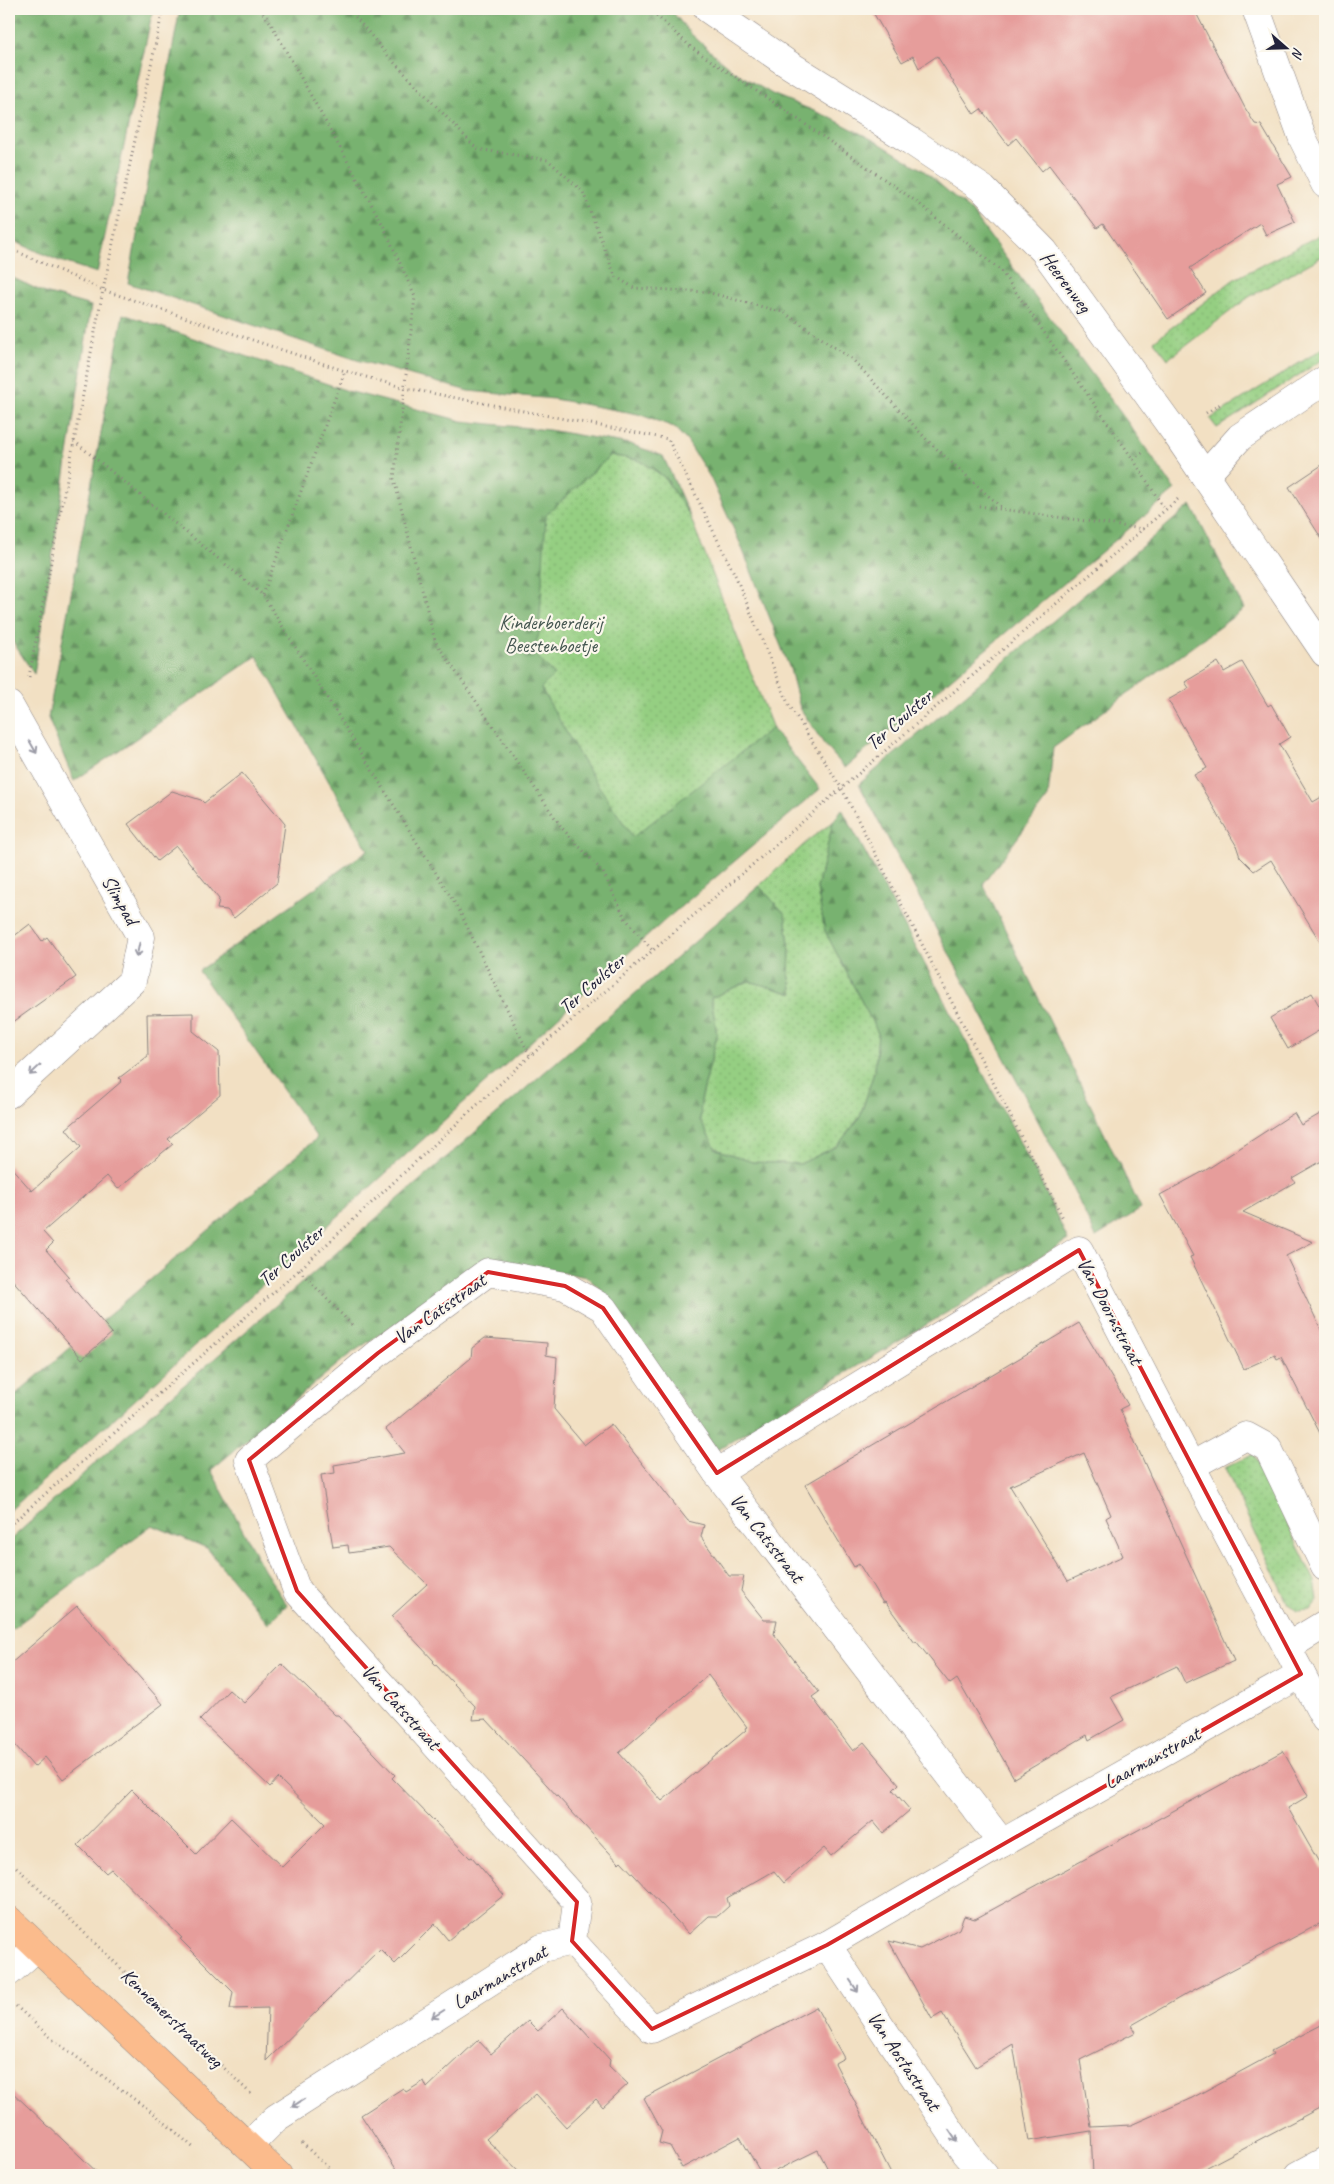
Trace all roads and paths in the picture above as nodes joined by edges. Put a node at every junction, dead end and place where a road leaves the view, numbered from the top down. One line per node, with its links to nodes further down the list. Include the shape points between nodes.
1 (164, 9): 9 (path)
2 (260, 9): 12 (path, via 384,227 415,297)
3 (349, 9): 16 (path, via 389,57 477,149 548,160 583,192 615,276 634,288 707,292 785,313 854,361 928,441)
4 (649, 9): 17 (path, via 692,48 917,202 1001,271)
5 (708, 9): 14 (street, Heerenweg, via 983,189 1044,250)
6 (1256, 9): 7 (street, via 1303,138)
7 (1325, 184)
8 (9, 248): 9 (path)
9 (103, 290): 10 (path); 13 (path)
10 (345, 371): 12 (path); 19 (path)
11 (1325, 380): 14 (street, via 1240,437)
12 (405, 388): 22 (path, via 668,439 736,577 788,703); 23 (path, via 394,479 435,641 562,828 603,872 625,918)
13 (74, 441): 19 (path); 21 (path)
14 (1204, 476): 17 (path, Ter Coulster); 20 (street, Heerenweg)
15 (979, 506): 16 (path)
16 (1003, 509): 18 (path)
17 (1165, 510): 18 (path, Ter Coulster)
18 (1143, 529): 22 (path, Ter Coulster)
19 (263, 595): 24 (path, via 459,910)
20 (1325, 653)
21 (14, 715): 25 (street, Slimpad, one-way to 25, via 141,937 132,981)
22 (842, 789): 23 (path, Ter Coulster); 26 (path)
23 (653, 951): 24 (path, Ter Coulster)
24 (530, 1056): 27 (path, Ter Coulster)
25 (9, 1094)
26 (1079, 1250): 29 (street, Van Doornstraat); 30 (street, Van Doornstraat)
27 (298, 1270): 28 (path); 31 (path, Ter Coulster)
28 (378, 1353): 30 (street, Van Catsstraat, via 488,1272 565,1286 603,1308); 40 (street, Van Catsstraat, via 249,1460 297,1591 577,1902)
29 (1191, 1466): 32 (street, via 1246,1436 1268,1448); 34 (street, Van Doornstraat)
30 (717, 1473): 37 (street, Van Catsstraat)
31 (9, 1526)
32 (1325, 1567)
33 (1325, 1624): 34 (street)
34 (1286, 1646): 35 (street, Van Doornstraat)
35 (1301, 1674): 36 (street, Van Doornstraat); 37 (street, Laarmanstraat)
36 (1325, 1719)
37 (1002, 1843): 41 (street)
38 (9, 1860): 45 (path, Kennemerstraatweg)
39 (9, 1920): 42 (main road, Kennemerstraatweg)
40 (572, 1941): 41 (street, Laarmanstraat, via 652,2029); 45 (street, Laarmanstraat, one-way to 45, via 542,1948)
41 (827, 1945): 51 (street, Van Aostastraat, one-way to 51, via 965,2153)
42 (36, 1948): 43 (street); 46 (main road, Kennemerstraatweg)
43 (9, 1972)
44 (16, 2006): 47 (path, via 52,2039 156,2115)
45 (276, 2118): 46 (street, Laarmanstraat); 50 (path, Kennemerstraatweg)
46 (248, 2146): 49 (main road, Kennemerstraatweg)
47 (199, 2152)
48 (1325, 2161): 52 (street)
49 (278, 2175)
50 (336, 2175)
51 (984, 2175)
52 (1299, 2175)

